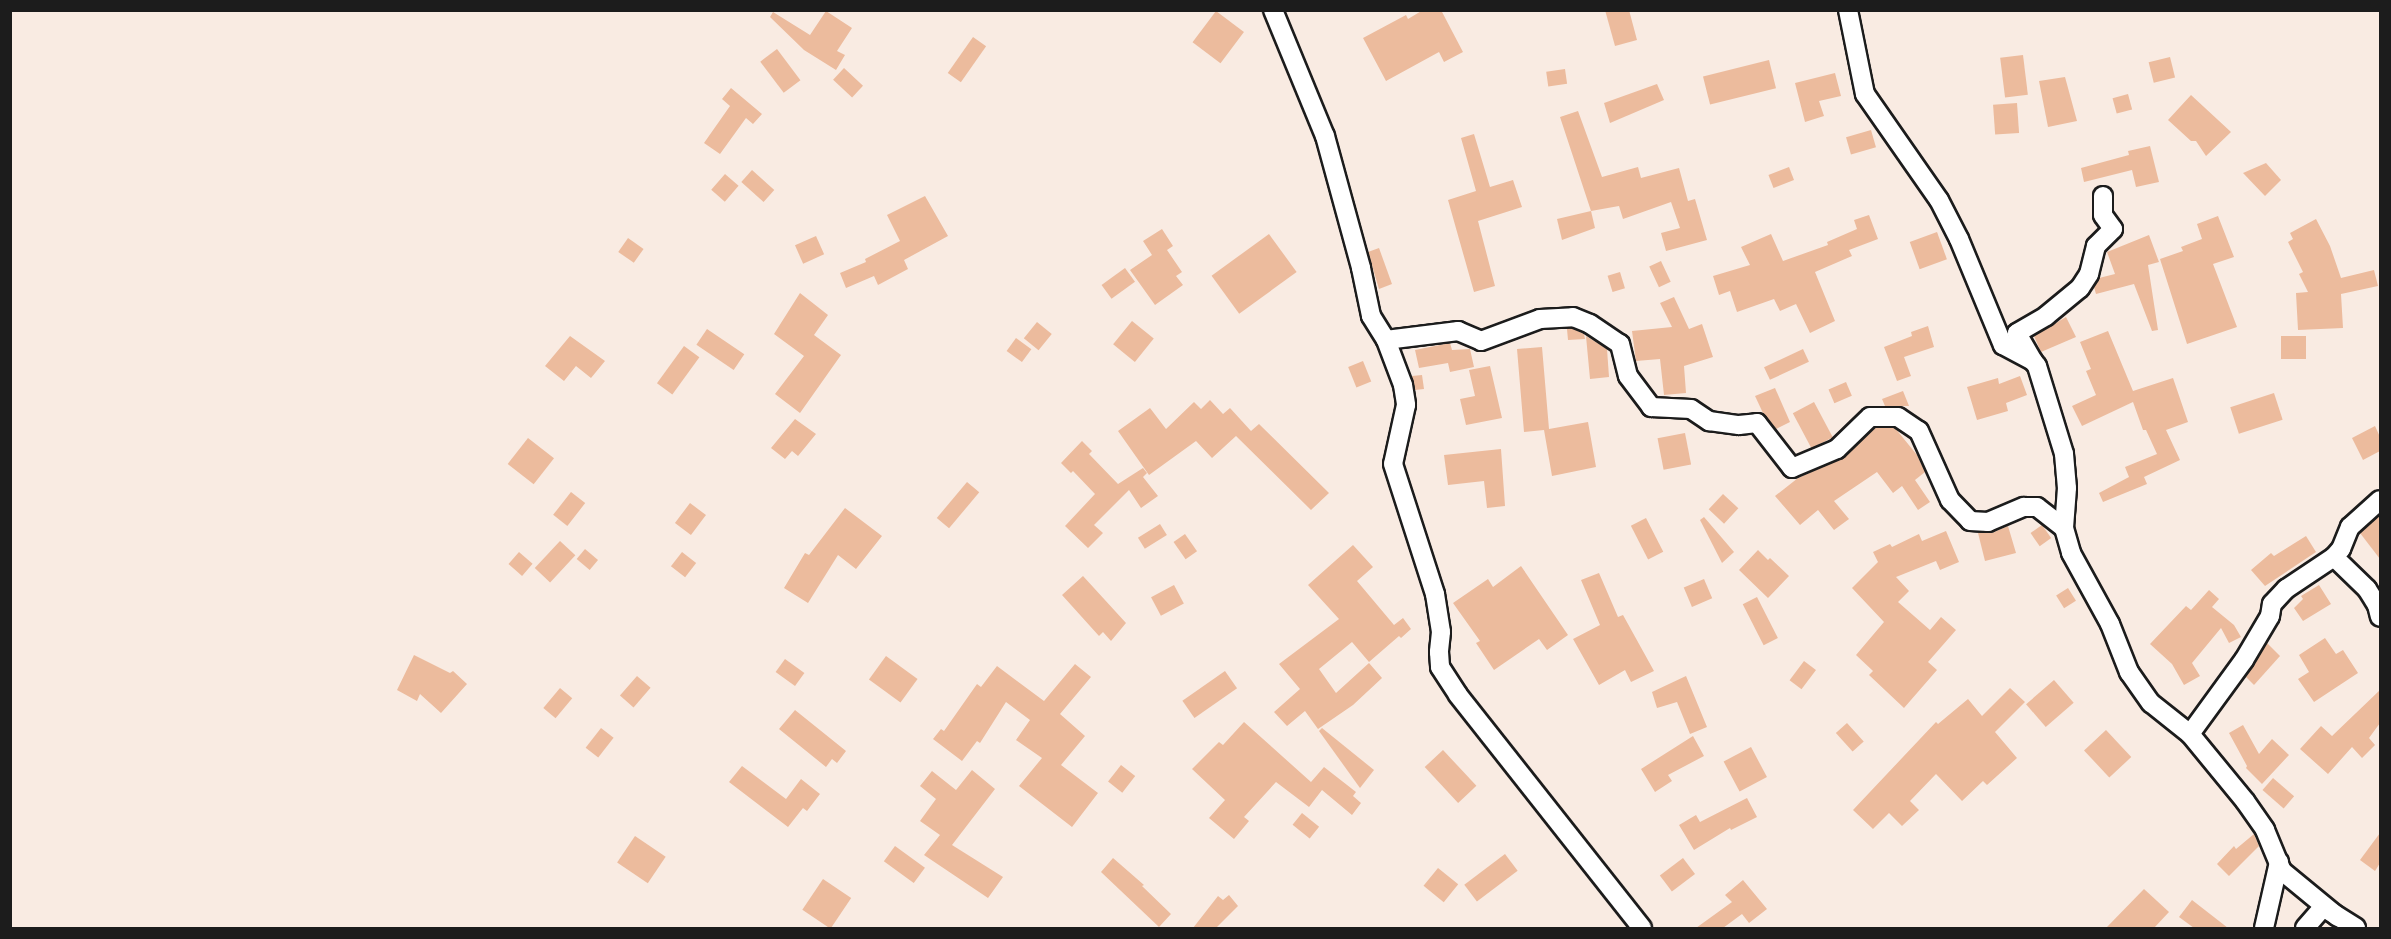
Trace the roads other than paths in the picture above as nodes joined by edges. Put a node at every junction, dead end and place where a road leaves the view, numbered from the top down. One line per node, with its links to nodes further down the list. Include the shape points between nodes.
1 (1273, 10): 4 (street, via 1325,136 1371,316)
2 (1848, 10): 5 (street, via 1865,94 1939,200 2002,345)
3 (2103, 196): 5 (street, via 2103,215 2113,229 2096,246 2089,274 2080,288 2046,316 2017,333)
4 (1386, 340): 7 (street, via 1458,331 1481,341 1540,319 1573,317 1620,344 1628,376 1651,407 1691,409 1709,421 1757,423 1792,468 1837,449 1870,417 1898,417 1919,431 1950,500 1970,521 1988,522 2024,507 2037,507); 13 (street, via 1403,385 1406,405 1394,464 1435,594 1441,632 1440,667)
5 (2033, 361): 7 (street, via 2064,454)
6 (2380, 500): 8 (street, via 2350,527)
7 (2064, 528): 10 (street, via 2071,554 2110,624 2139,688 2151,703)
8 (2334, 557): 9 (street, via 2367,590); 10 (street, via 2286,589 2272,604 2270,616 2244,660)
9 (2380, 617)
10 (2190, 734): 11 (street, via 2245,801 2265,830)
11 (2279, 862): 12 (street, via 2294,883); 14 (street)
12 (2338, 917): 15 (street, via 2323,907); 16 (street)
13 (1642, 928)
14 (2264, 928)
15 (2306, 928)
16 (2356, 928)

